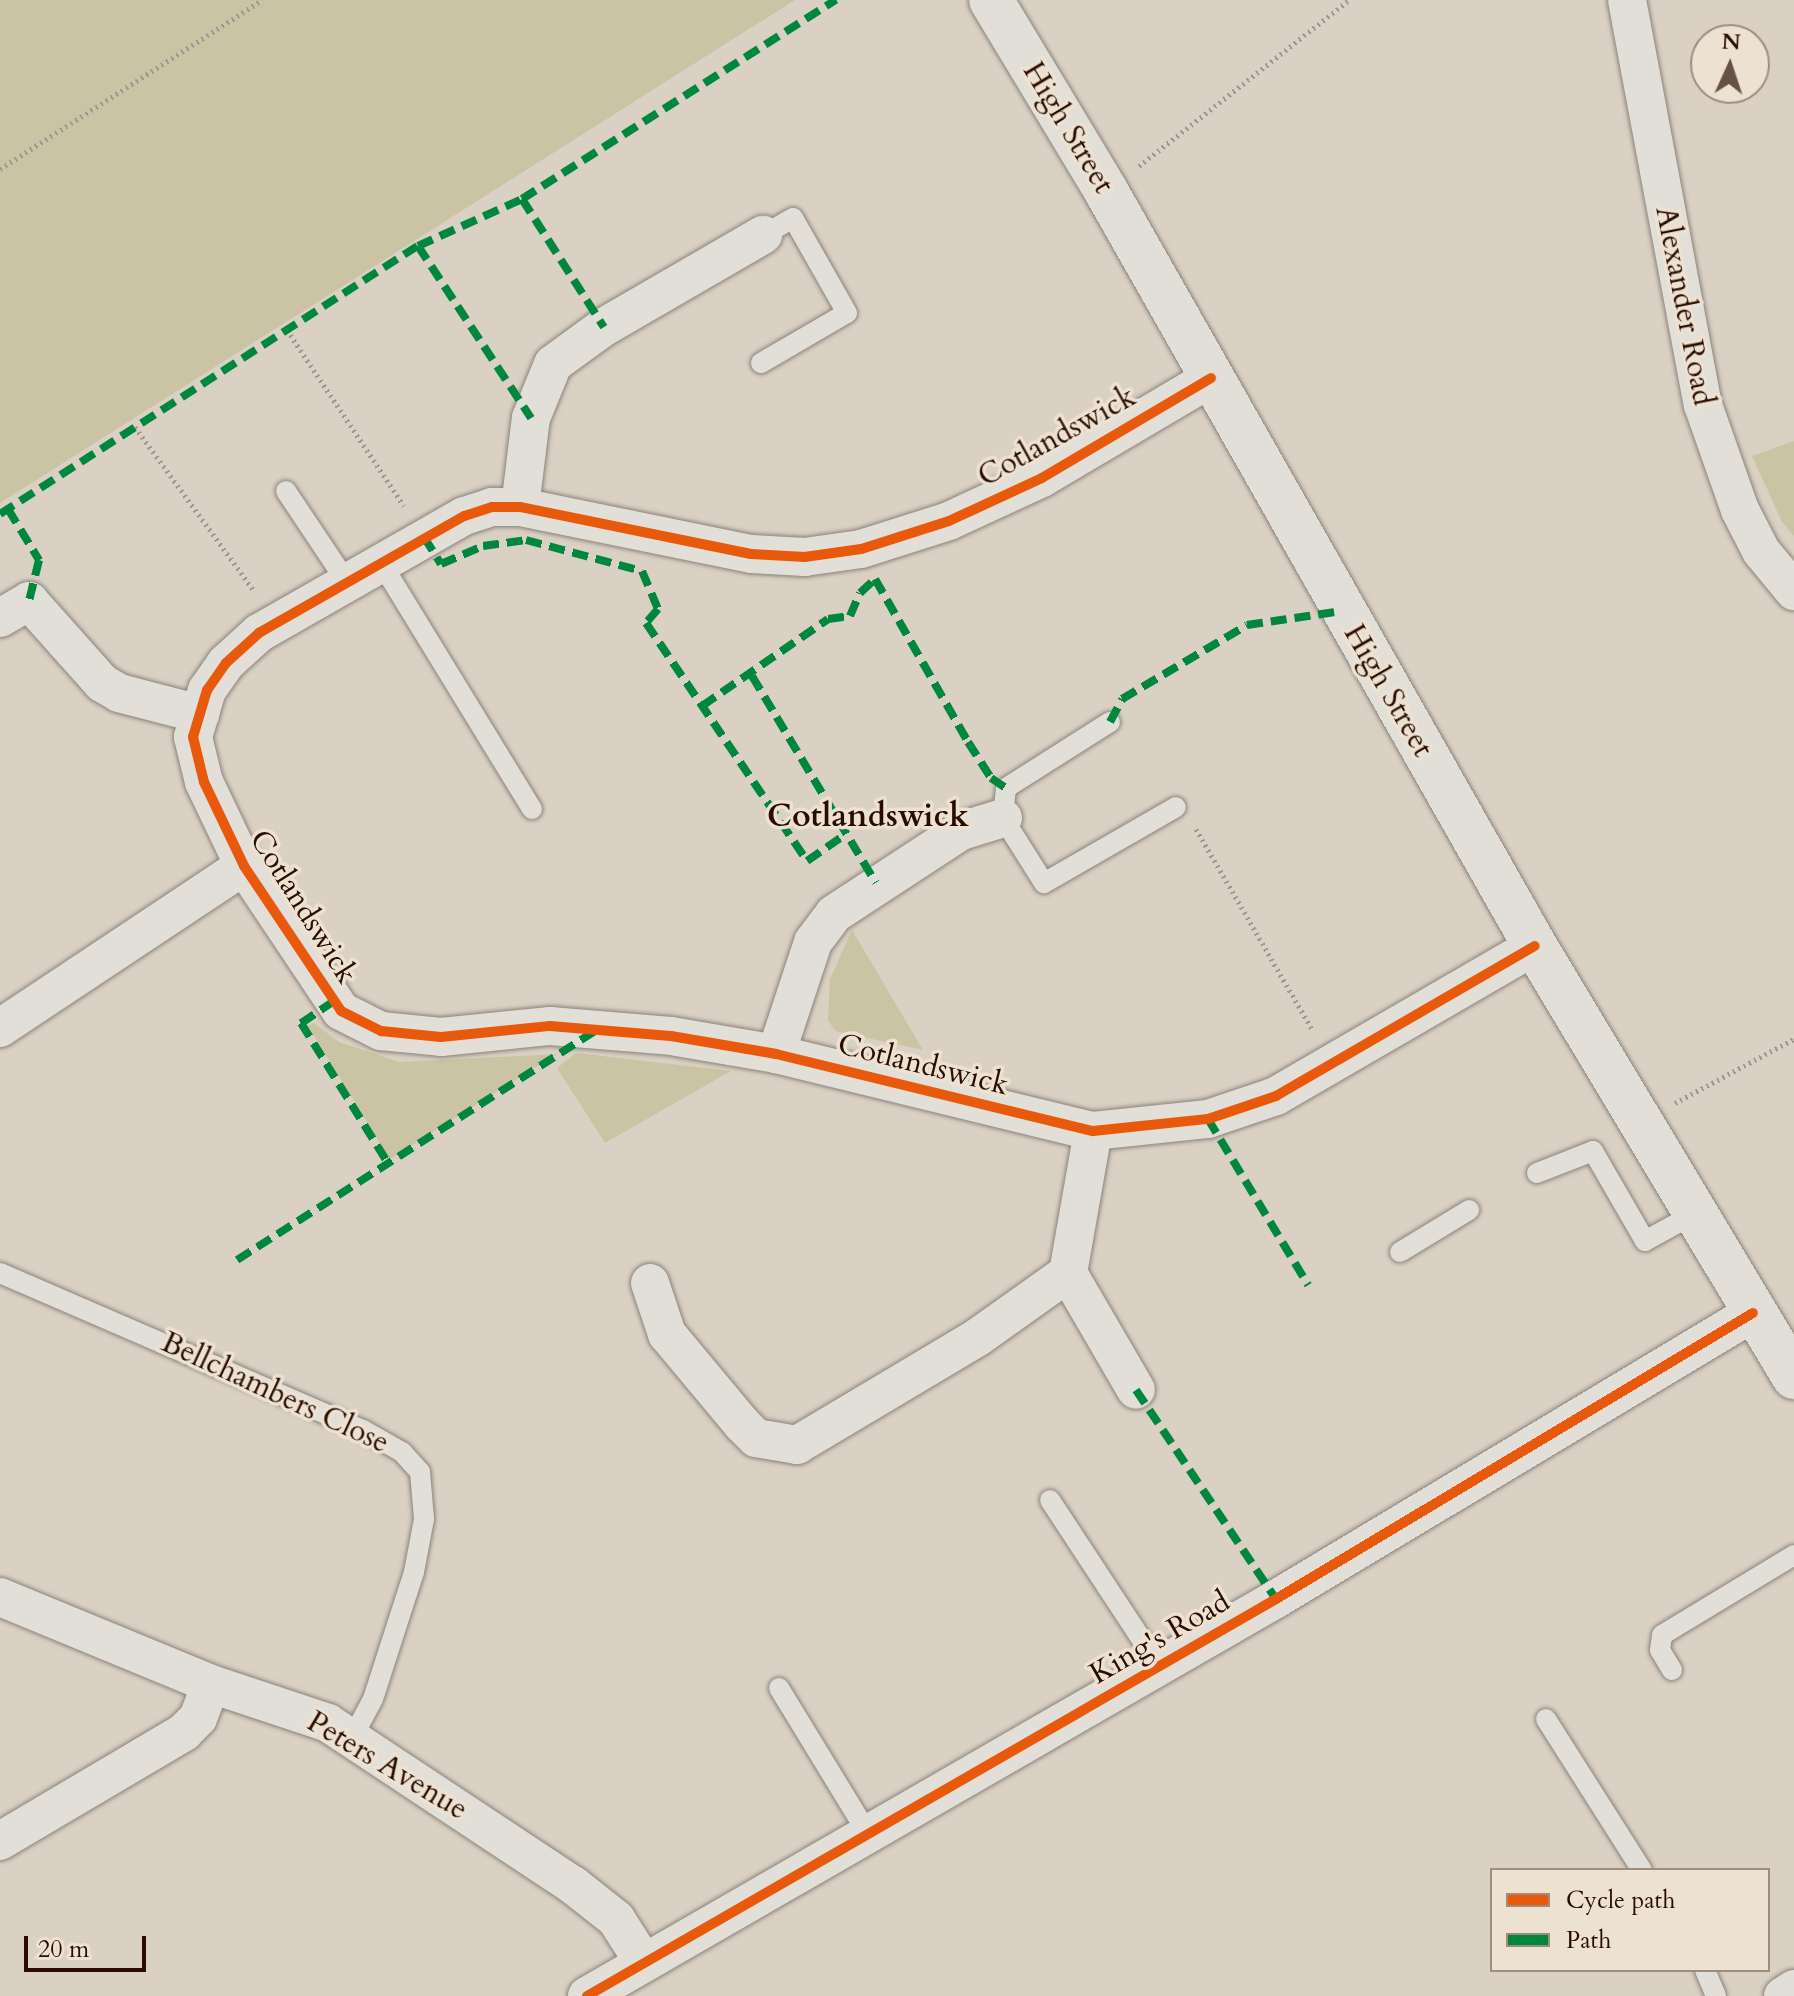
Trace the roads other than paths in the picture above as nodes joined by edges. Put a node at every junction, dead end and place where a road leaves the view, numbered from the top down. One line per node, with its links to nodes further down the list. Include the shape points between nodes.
1 (991, 0): 5 (street, High Street)
2 (1627, 0): 10 (street, Alexander Road, via 1703,405 1740,510 1761,551)
3 (763, 235): 4 (lane, via 793,218 847,313); 7 (street, via 604,327 553,364 531,418)
4 (761, 363)
5 (1211, 378): 7 (street, Cotlandswick, via 1042,478 949,521 861,549 805,557 751,554); 18 (street, High Street)
6 (286, 491): 9 (lane)
7 (520, 507): 8 (street, Cotlandswick, via 492,507)
8 (380, 561): 9 (street, Cotlandswick); 15 (lane)
9 (346, 581): 12 (street, Cotlandswick, via 277,622 226,663 207,690)
10 (1794, 591)
11 (0, 618): 12 (street, via 29,601 102,683 119,693)
12 (200, 714): 17 (street, Cotlandswick, via 193,737 195,760)
13 (1110, 722): 16 (lane, via 1006,788)
14 (1176, 807): 16 (lane, via 1044,883)
15 (532, 809)
16 (1003, 818): 20 (street, via 961,831 834,914 813,942)
17 (244, 866): 19 (street, Cotlandswick); 20 (street, Cotlandswick, via 341,1011 381,1031 441,1037 550,1026 599,1028)
18 (1535, 946): 21 (street, Cotlandswick, via 1276,1096 1208,1119); 24 (street, High Street)
19 (0, 1028)
20 (776, 1054): 21 (street, Cotlandswick)
21 (1093, 1131): 27 (street)
22 (1537, 1173): 24 (lane, via 1593,1151 1645,1241)
23 (1469, 1210): 25 (lane)
24 (1696, 1213): 29 (street, High Street)
25 (1400, 1252)
26 (0, 1273): 40 (lane, Bellchambers Close, via 363,1430 402,1452 420,1472 424,1519 414,1572 373,1699)
27 (1068, 1273): 28 (street, via 965,1345 797,1445 756,1438 742,1424 667,1334); 31 (street)
28 (650, 1283)
29 (1753, 1313): 30 (street, High Street); 35 (street, King's Road)
30 (1794, 1377)
31 (1136, 1390)
32 (1050, 1500): 35 (lane)
33 (1794, 1555): 36 (lane, via 1662,1635 1660,1650)
34 (0, 1597): 37 (street, Peters Avenue)
35 (1159, 1666): 41 (street, King's Road)
36 (1672, 1670)
37 (211, 1684): 40 (street, Peters Avenue, via 328,1723); 42 (street, via 198,1718 184,1732)
38 (779, 1688): 41 (lane)
39 (1546, 1719): 43 (lane)
40 (352, 1738): 44 (street, Peters Avenue, via 573,1885 616,1919)
41 (868, 1834): 44 (street, King's Road)
42 (0, 1841)
43 (1641, 1868)
44 (644, 1963): 47 (street, King's Road)
45 (1706, 1972): 48 (lane)
46 (1794, 1989): 49 (street)
47 (587, 1996)
48 (1716, 1996)
49 (1783, 1996)

